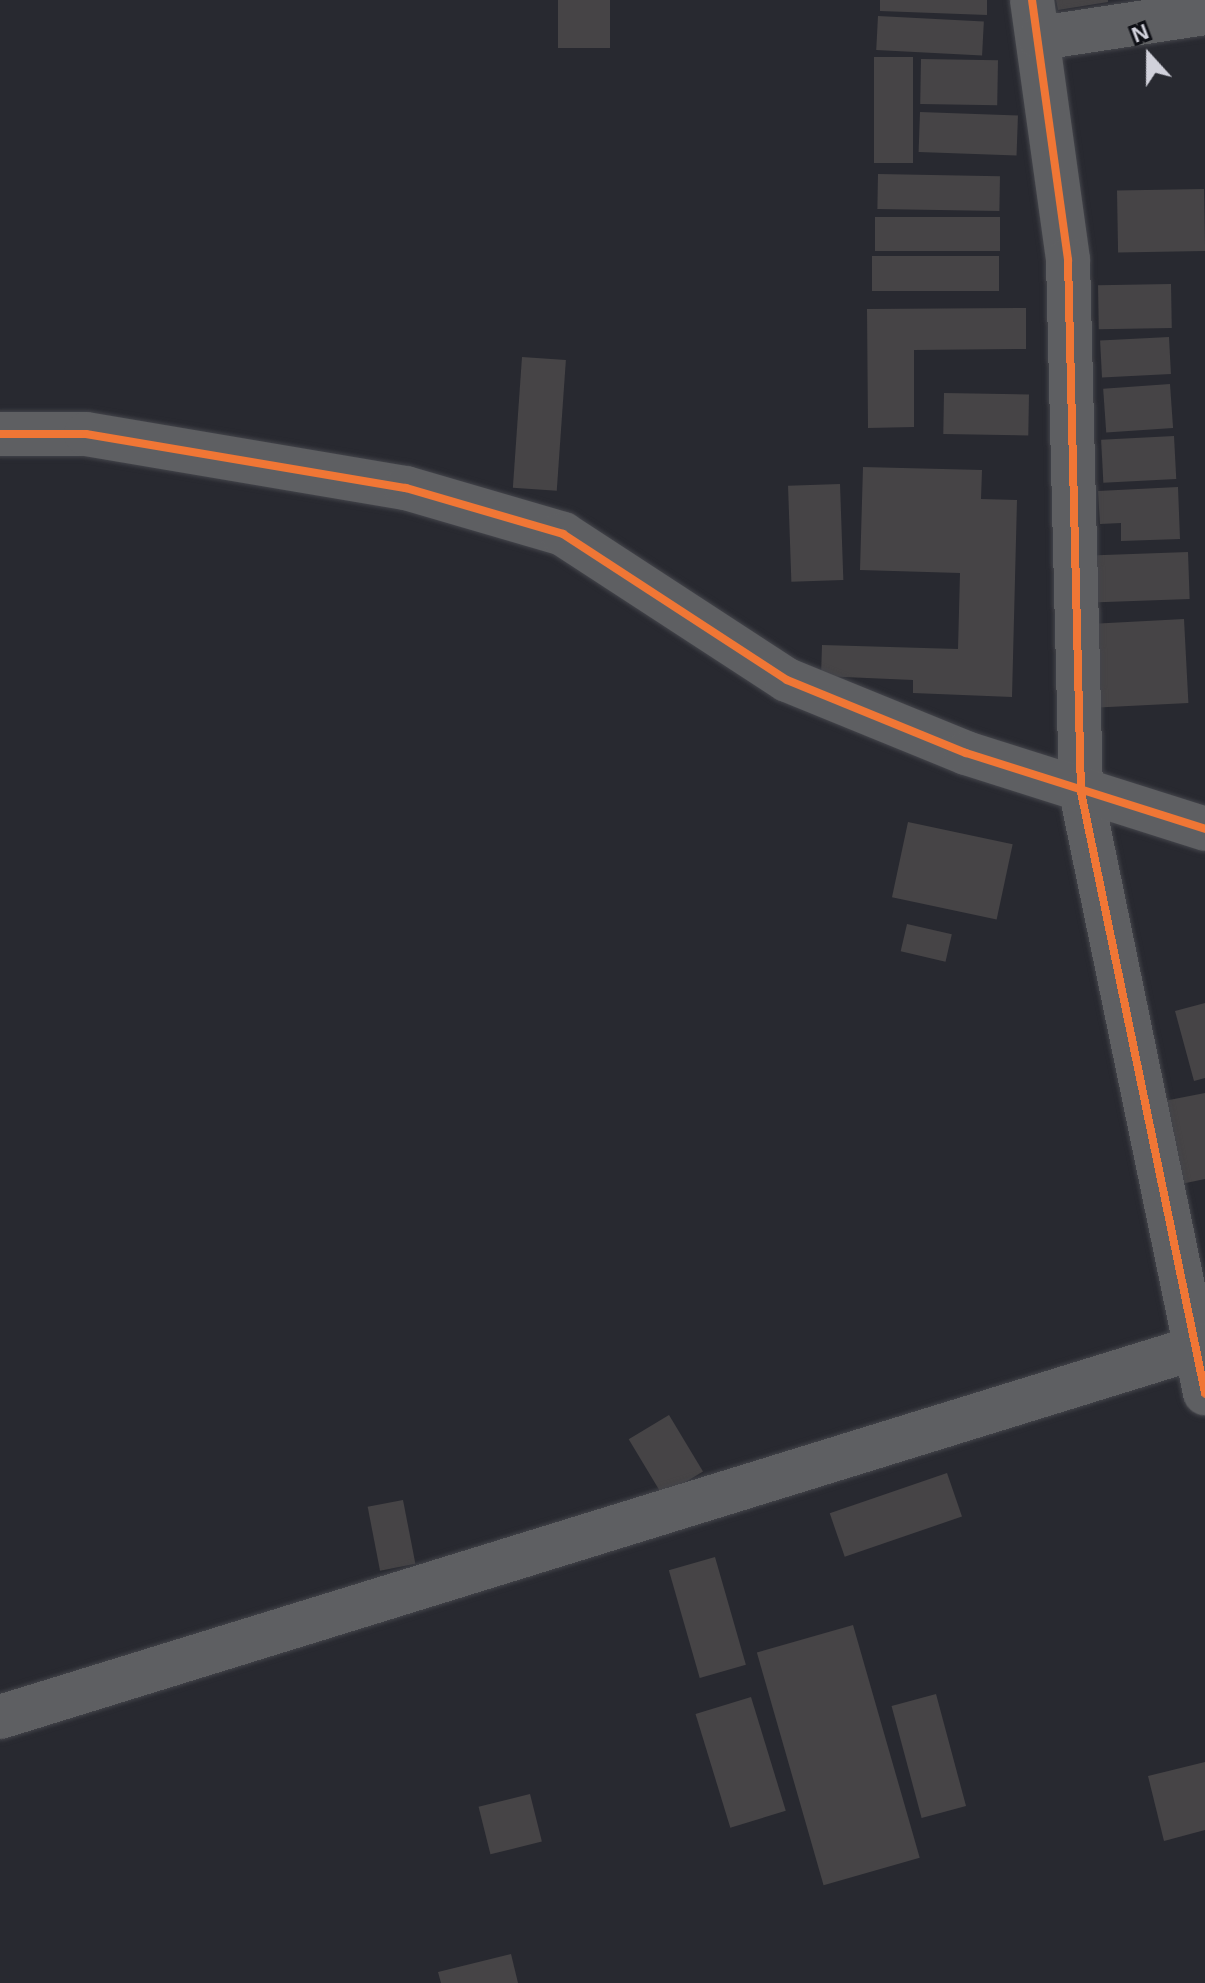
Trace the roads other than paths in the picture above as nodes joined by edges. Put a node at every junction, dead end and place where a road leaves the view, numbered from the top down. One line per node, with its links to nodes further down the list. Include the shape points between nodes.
1 (1205, 13): 2 (street)
2 (1036, 19): 4 (street, via 1068,260)
3 (0, 434): 4 (street, via 86,434 406,488 563,534 787,680)
4 (1081, 792): 5 (street); 6 (street)
5 (1205, 829)
6 (1200, 1346): 7 (street); 8 (street)
7 (1205, 1393)
8 (0, 1717)

